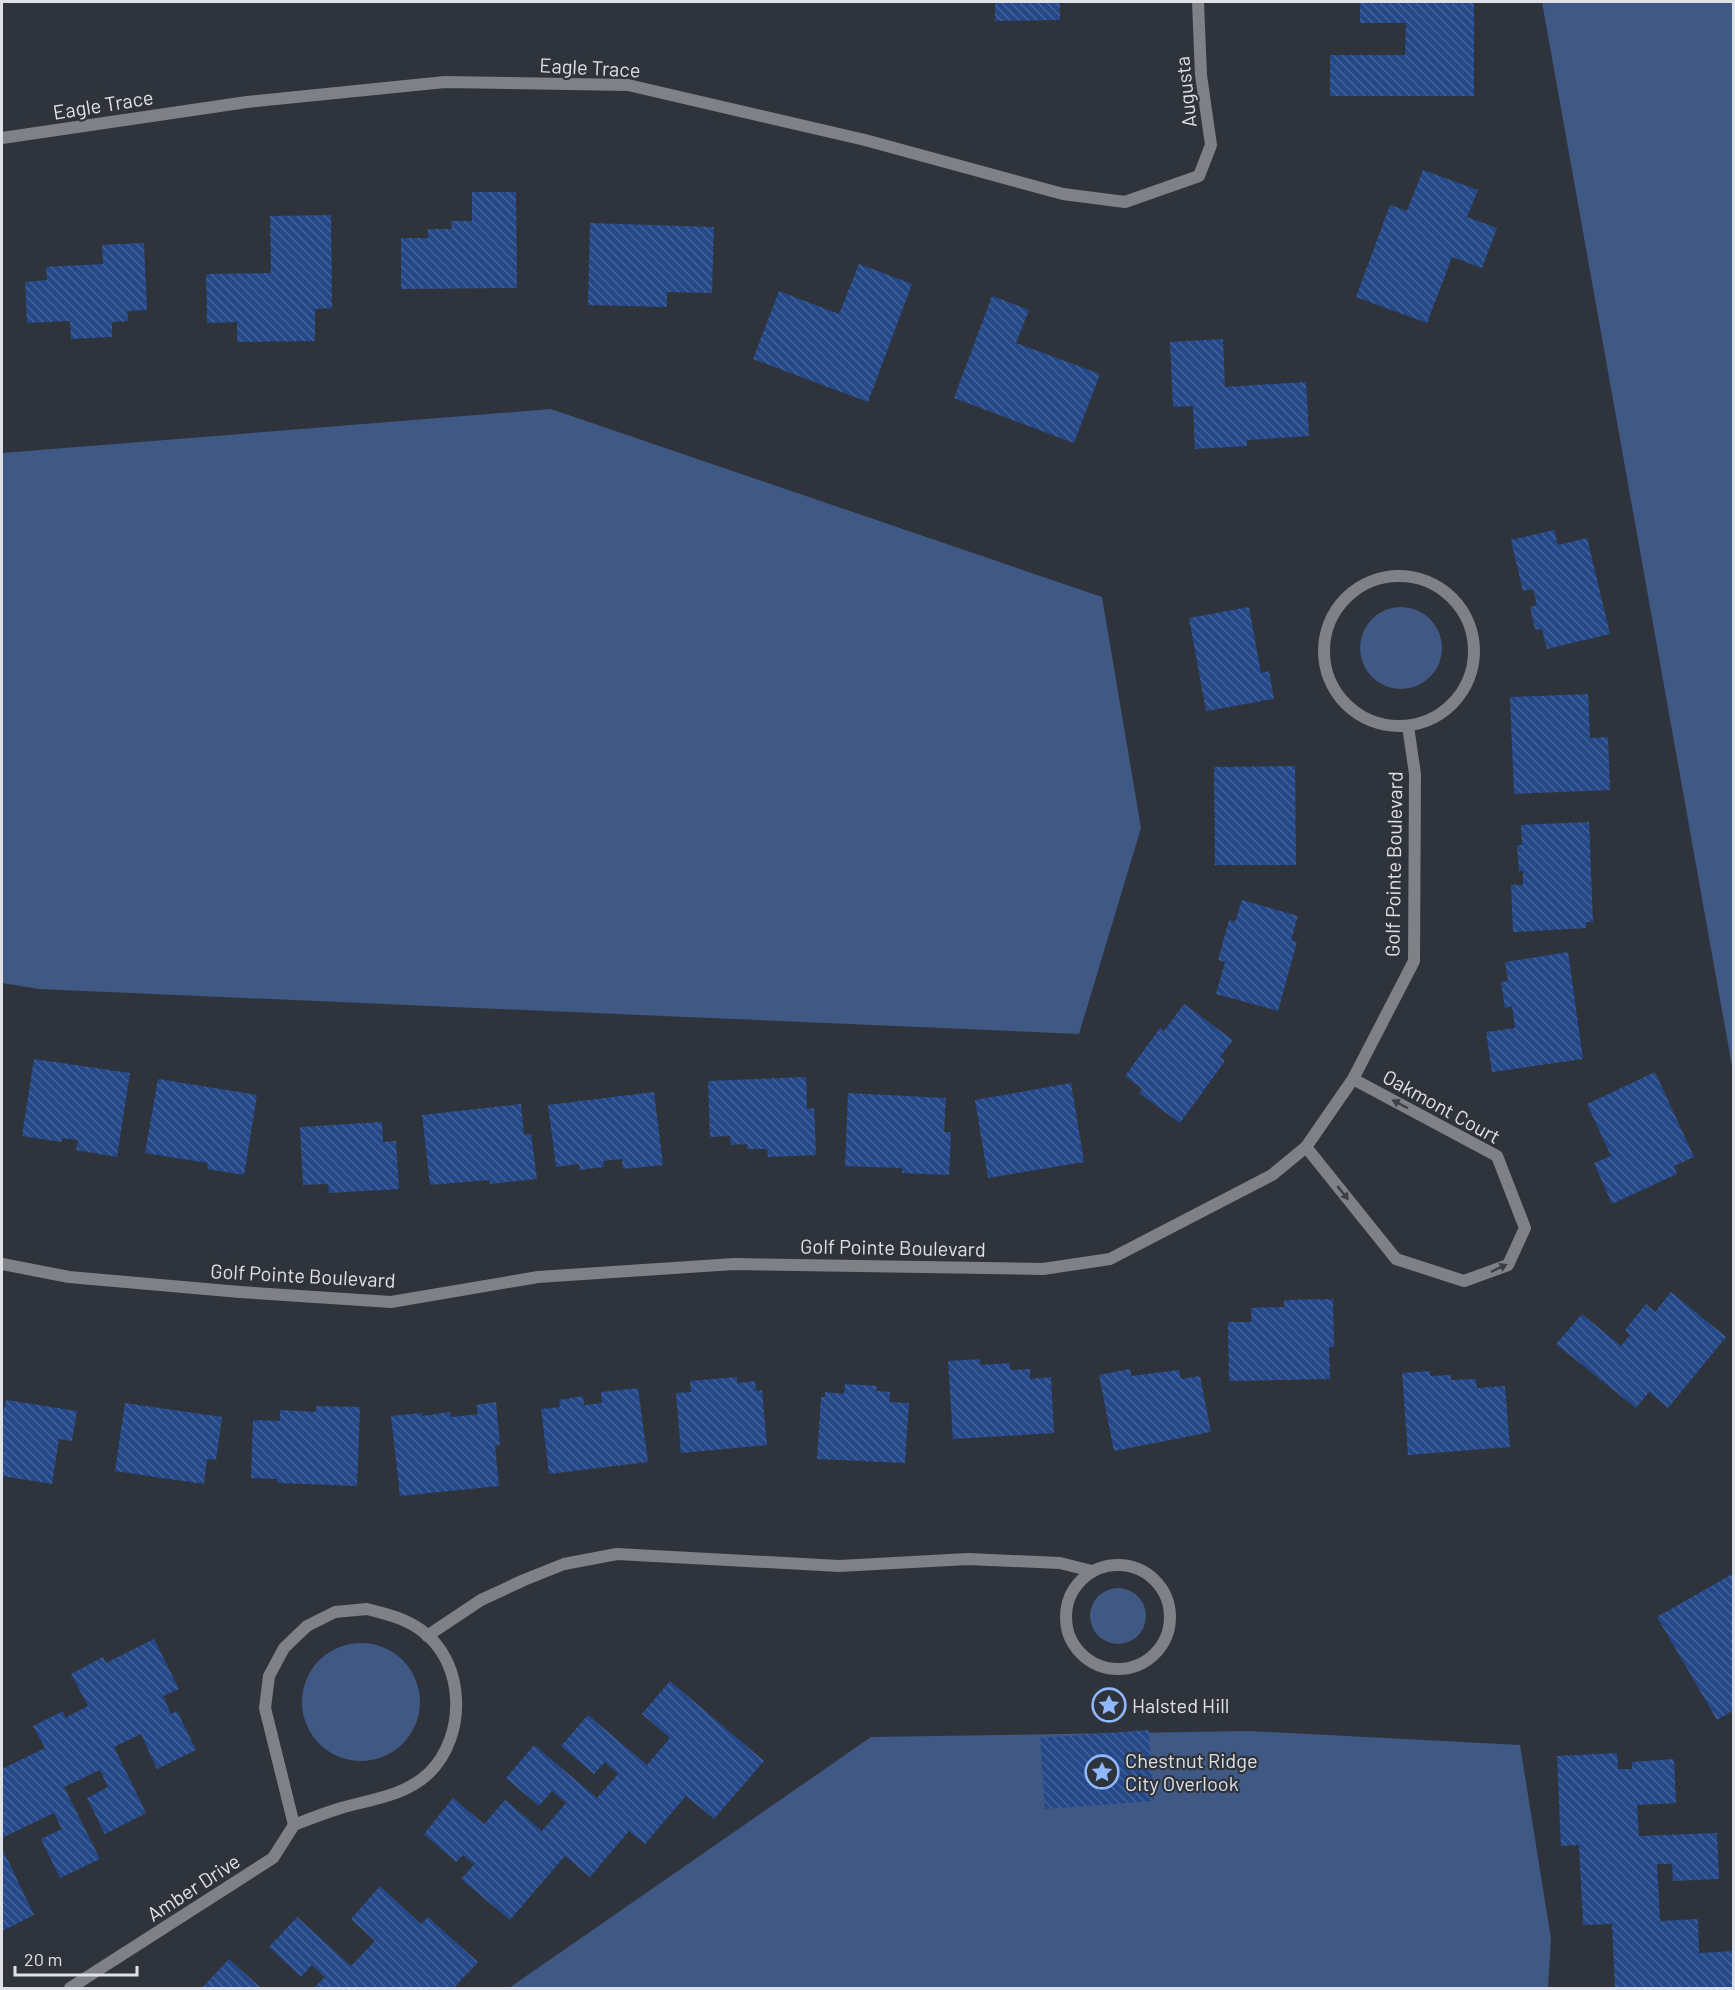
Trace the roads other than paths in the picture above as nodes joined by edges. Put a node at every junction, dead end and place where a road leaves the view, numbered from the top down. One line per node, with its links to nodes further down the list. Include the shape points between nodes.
1 (1198, 2): 3 (street, Augusta, via 1201,75 1211,146)
2 (2, 138): 3 (street, Eagle Trace, via 247,102 444,82 628,85 865,140 1063,195 1125,202)
3 (1199, 176)
4 (1408, 726): 4 (street, via 1384,725 1362,716 1343,701 1330,681 1323,658 1325,634 1334,612 1350,594 1371,581 1394,576 1439,587 1468,622 1474,644 1472,668 1464,689 1449,707 1430,720); 5 (street, Golf Pointe Boulevard, via 1415,774 1414,961)
5 (1353, 1079): 6 (street, Golf Pointe Boulevard); 6 (street, Oakmont Court, one-way to 5, via 1396,1259 1464,1281 1508,1265 1525,1228 1497,1156)
6 (1306, 1147): 7 (street, Golf Pointe Boulevard, via 1272,1175 1110,1259 1043,1269 734,1264 538,1277 391,1302 69,1277)
7 (2, 1264)
8 (1092, 1571): 8 (street, via 1117,1565 1132,1567 1148,1574 1159,1585 1167,1599 1170,1623 1162,1645 1151,1658 1117,1669 1092,1661 1073,1642 1067,1625 1067,1607 1079,1580); 9 (street, via 1060,1563 968,1559 839,1566 617,1554 564,1564 524,1580 481,1600)
9 (427, 1636): 10 (street, via 444,1656 455,1686 456,1716 442,1755 430,1772 404,1791); 10 (street, via 397,1616 367,1609 335,1612 307,1626 284,1648 269,1676 265,1708)
10 (294, 1825): 11 (street, Amber Drive, via 273,1858)
11 (70, 1989)

